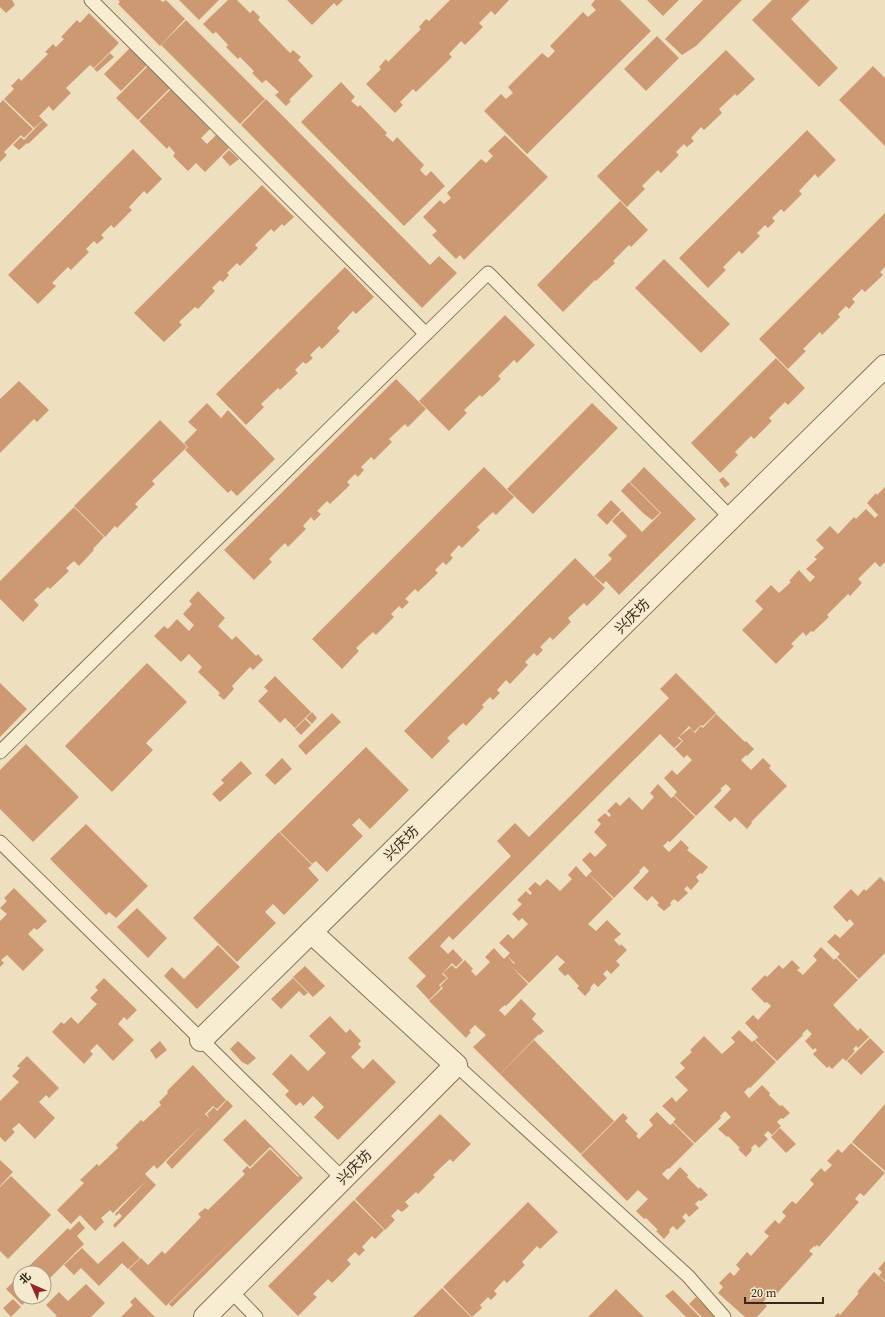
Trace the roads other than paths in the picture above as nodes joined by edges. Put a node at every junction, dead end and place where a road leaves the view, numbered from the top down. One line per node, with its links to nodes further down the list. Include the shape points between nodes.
1 (91, 0): 2 (lane)
2 (426, 334): 4 (lane, via 488,273); 5 (lane)
3 (885, 366): 4 (street, 兴庆坊)
4 (731, 518): 7 (street, 兴庆坊)
5 (0, 752)
6 (0, 842): 8 (lane)
7 (311, 932): 8 (street, 兴庆坊); 9 (street)
8 (201, 1040): 10 (lane)
9 (456, 1065): 10 (street, 兴庆坊); 14 (lane, via 688,1276)
10 (343, 1179): 11 (street, 兴庆坊)
11 (231, 1291): 12 (street, 兴庆坊); 13 (lane)
12 (205, 1317)
13 (256, 1317)
14 (724, 1317)

